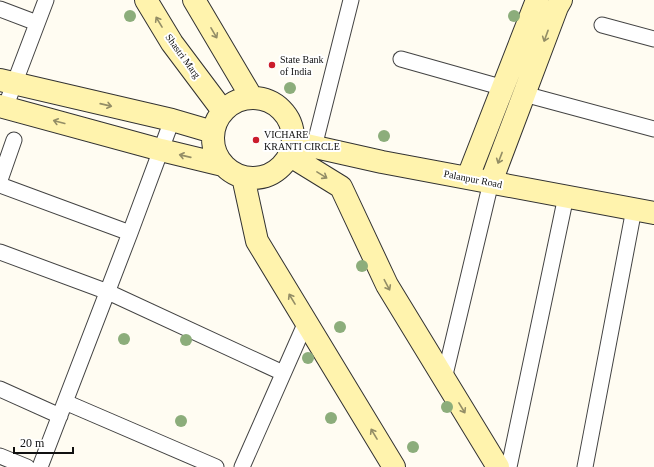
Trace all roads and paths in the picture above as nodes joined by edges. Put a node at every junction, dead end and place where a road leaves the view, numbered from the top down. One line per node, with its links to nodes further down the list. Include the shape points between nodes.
1 (46, 0): 8 (street)
2 (146, 0): 17 (street, Shastri Marg, one-way to 2, via 172,43)
3 (194, 0): 15 (street, one-way to 15)
4 (352, 0): 22 (street)
5 (537, 0): 13 (street)
6 (561, 0): 14 (street, one-way to 14)
7 (0, 10): 8 (street)
8 (37, 23): 12 (street)
9 (602, 25): 10 (street)
10 (654, 39)
11 (401, 59): 13 (street)
12 (7, 81): 16 (street); 18 (street, one-way to 18)
13 (504, 88): 27 (street)
14 (524, 94): 19 (street); 29 (street, one-way to 29)
15 (252, 98): 17 (street, via 231,104); 23 (street, via 265,100 277,106 286,116 292,128)
16 (2, 107): 24 (street, one-way to 16)
17 (223, 111): 20 (street, via 216,121)
18 (172, 120): 20 (street); 24 (street)
19 (654, 129)
20 (213, 132): 25 (street, via 214,149)
21 (14, 140): 28 (street)
22 (314, 146): 23 (street, Palanpur Road); 27 (street, Palanpur Road, via 382,162)
23 (291, 148): 26 (street, via 283,164 275,172 254,178); 38 (street, one-way to 38, via 341,187 387,285)
24 (161, 150): 25 (street, one-way to 24); 33 (street)
25 (223, 164): 26 (street)
26 (243, 177): 36 (street, one-way to 26, via 257,241)
27 (468, 177): 29 (street, Palanpur Road)
28 (0, 180)
29 (491, 182): 31 (street, Palanpur Road); 38 (street)
30 (0, 185): 33 (street)
31 (566, 196): 32 (street, Palanpur Road); 49 (street)
32 (644, 211): 50 (street)
33 (130, 233): 35 (street)
34 (0, 252): 35 (street)
35 (108, 292): 37 (street); 40 (street)
36 (306, 322): 37 (street); 47 (street, one-way to 36)
37 (283, 373): 46 (street)
38 (444, 379): 48 (street, one-way to 48)
39 (0, 389): 41 (street)
40 (65, 402): 41 (street); 45 (street)
41 (60, 416): 44 (street)
42 (0, 456): 43 (street)
43 (27, 467)
44 (40, 467)
45 (216, 467)
46 (242, 467)
47 (394, 467)
48 (498, 467)
49 (509, 467)
50 (585, 467)

